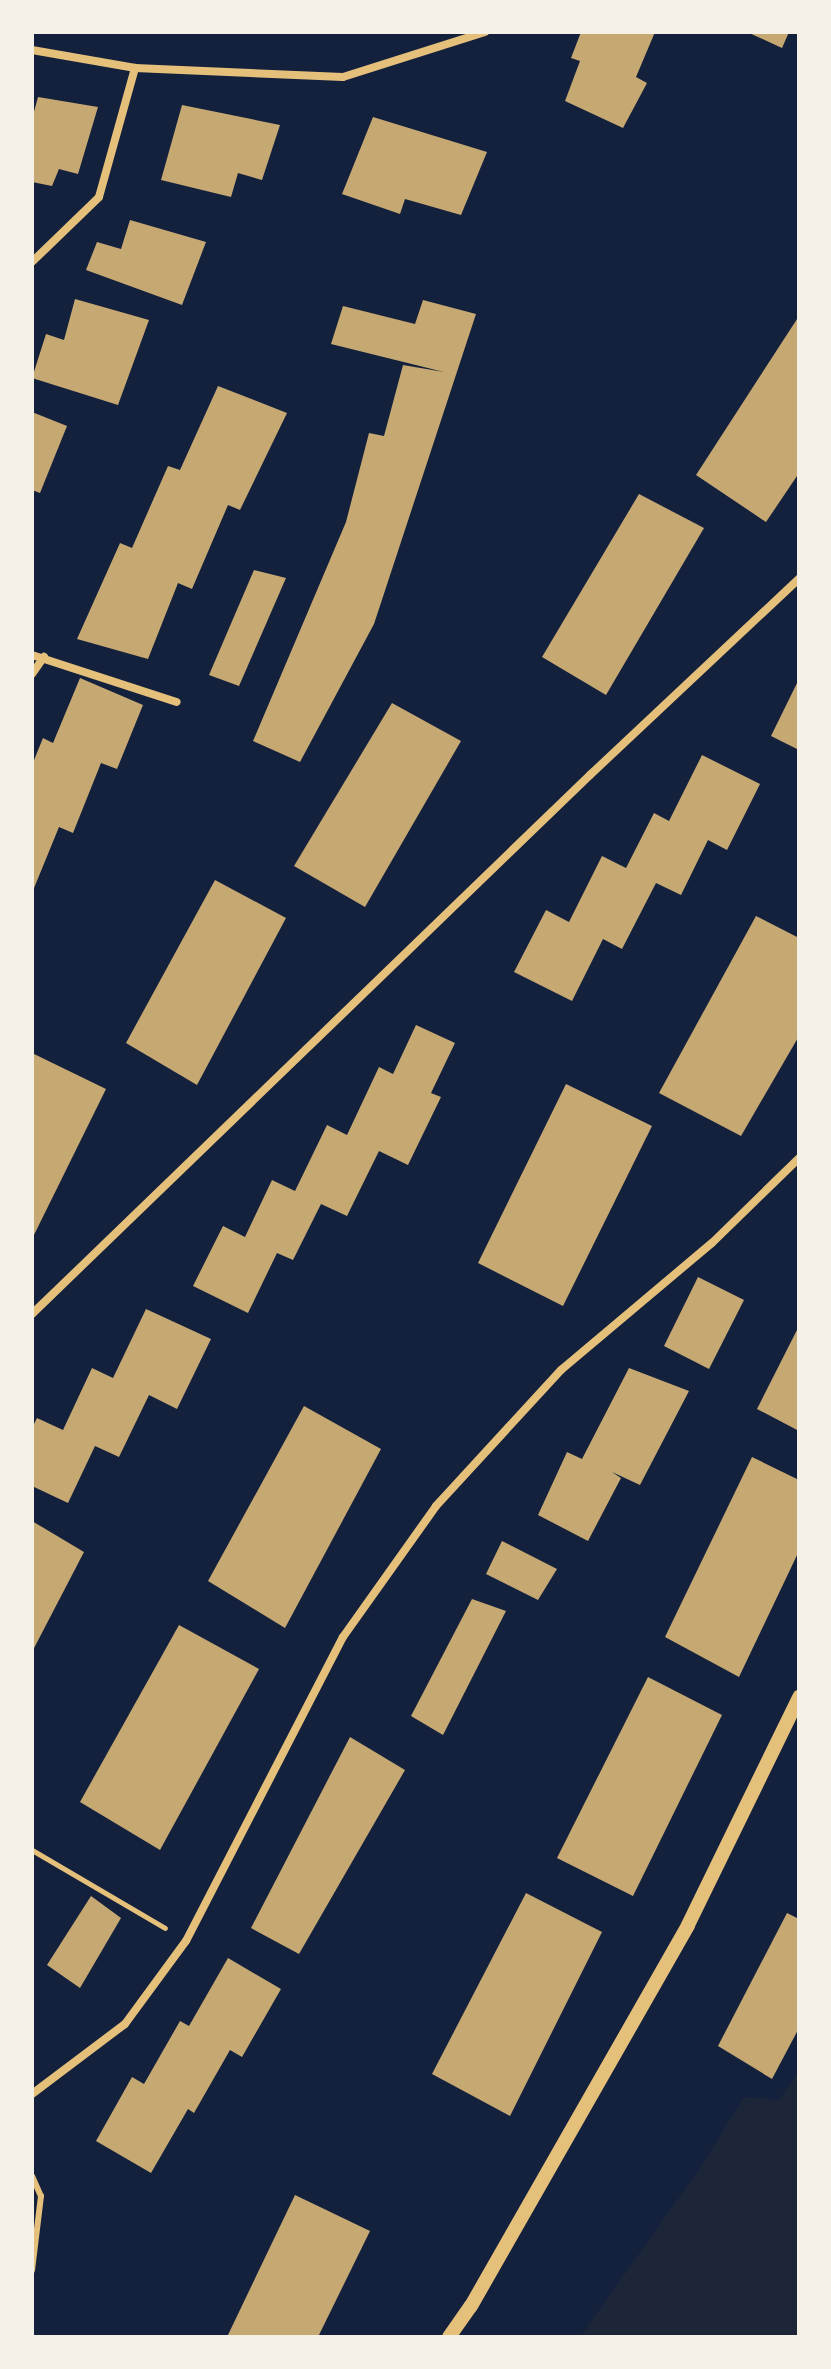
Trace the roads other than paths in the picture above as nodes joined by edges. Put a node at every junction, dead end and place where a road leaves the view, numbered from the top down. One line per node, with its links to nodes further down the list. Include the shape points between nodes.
1 (485, 32): 3 (street, via 343,77)
2 (32, 50): 3 (street)
3 (135, 68): 4 (street, via 99,197)
4 (32, 262)
5 (799, 579): 11 (street)
6 (32, 655): 7 (street)
7 (44, 657): 8 (street); 9 (street)
8 (32, 674)
9 (177, 702)
10 (799, 1158): 13 (street, via 712,1243 561,1370 436,1506 343,1637 186,1941 125,2024)
11 (32, 1314)
12 (799, 1697): 16 (street, via 688,1925)
13 (32, 2094)
14 (32, 2176): 15 (lane, via 41,2196)
15 (32, 2270)
16 (449, 2337)

